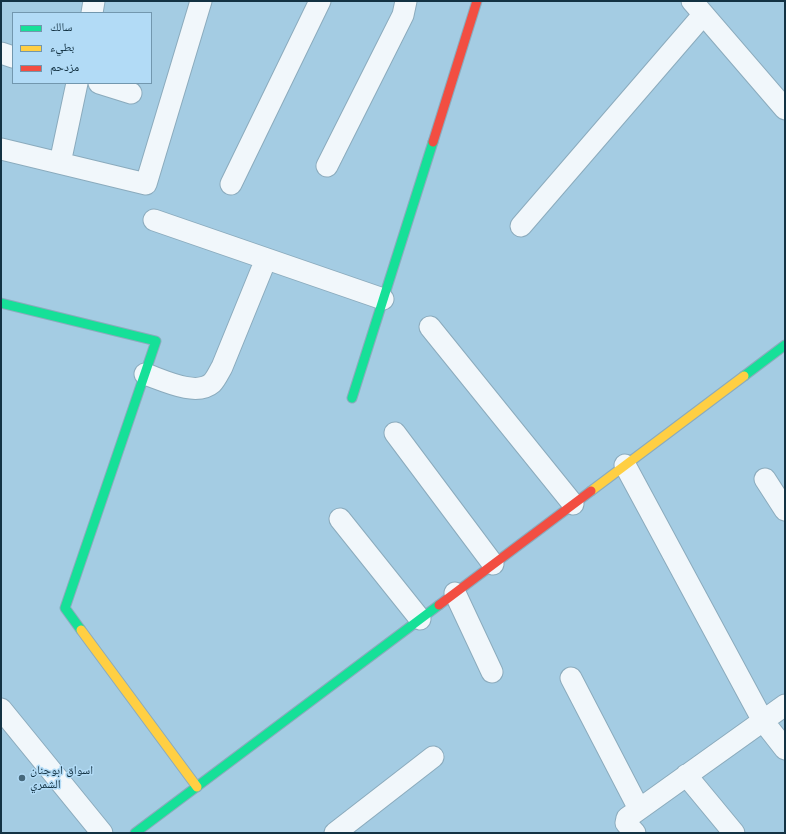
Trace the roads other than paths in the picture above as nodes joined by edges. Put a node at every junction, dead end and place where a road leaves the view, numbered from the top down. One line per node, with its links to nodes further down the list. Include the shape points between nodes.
1 (94, 1): 7 (street)
2 (201, 1): 15 (street, via 146,184)
3 (320, 1): 17 (street)
4 (406, 1): 16 (street, via 403,15)
5 (477, 1): 21 (street)
6 (698, 8): 13 (street); 19 (street)
7 (92, 12)
8 (1, 53): 9 (street)
9 (12, 56)
10 (77, 84): 15 (street)
11 (102, 84): 12 (street)
12 (131, 93)
13 (785, 109)
14 (1, 149): 15 (street)
15 (60, 163)
16 (328, 166)
17 (231, 184)
18 (154, 220): 20 (street)
19 (521, 226)
20 (266, 259): 21 (street); 25 (street, via 222,367 212,382 201,389 191,389)
21 (383, 299): 26 (street)
22 (1, 303): 25 (street, via 156,341)
23 (430, 327): 30 (street)
24 (785, 345): 28 (street)
25 (145, 374): 44 (street, via 65,608)
26 (352, 398)
27 (395, 433): 33 (street)
28 (625, 465): 30 (street); 40 (street)
29 (765, 479): 31 (street)
30 (573, 504): 33 (street)
31 (785, 510)
32 (340, 519): 35 (street)
33 (493, 564): 34 (street)
34 (455, 593): 35 (street); 36 (street)
35 (420, 619): 44 (street)
36 (492, 672)
37 (571, 678): 45 (street)
38 (785, 705): 40 (street)
39 (1, 709): 47 (street)
40 (763, 721): 41 (street); 43 (street)
41 (785, 749)
42 (433, 757): 46 (street)
43 (686, 775): 45 (street); 50 (street)
44 (197, 786): 48 (street)
45 (639, 809): 49 (street, via 627,818 626,823)
46 (338, 832)
47 (102, 833)
48 (135, 833)
49 (634, 833)
50 (734, 833)

